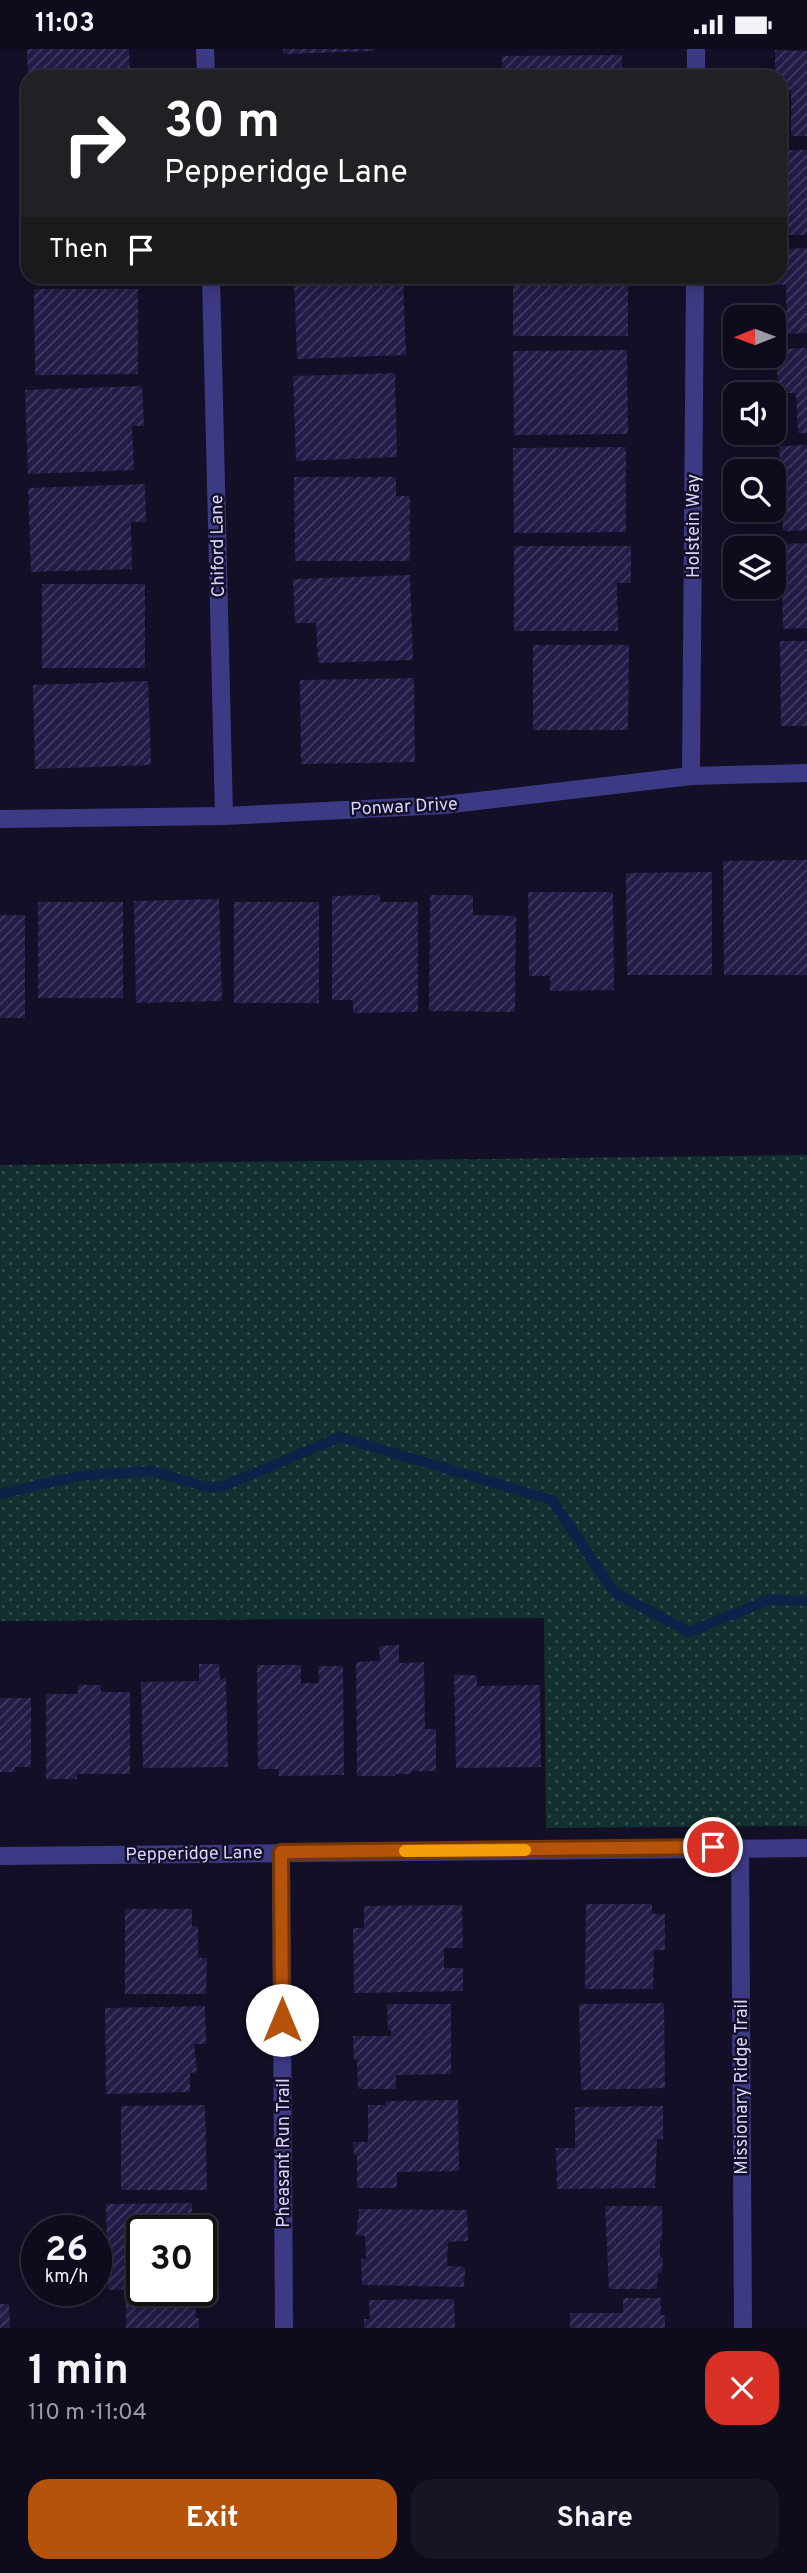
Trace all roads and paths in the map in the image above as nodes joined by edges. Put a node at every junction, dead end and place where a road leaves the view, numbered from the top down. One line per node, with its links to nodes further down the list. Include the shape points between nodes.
1 (205, 49): 3 (street)
2 (696, 49): 4 (street)
3 (206, 70)
4 (696, 70)
5 (211, 284): 9 (street, Chiford Lane)
6 (695, 284): 8 (street, Holstein Way)
7 (807, 773): 8 (street, Ponwar Drive)
8 (691, 776): 9 (street, Ponwar Drive, via 444,805)
9 (224, 816): 10 (street, Ponwar Drive)
10 (0, 819)
11 (740, 1847): 12 (street, Pepperidge Lane); 13 (street, Pepperidge Lane); 16 (street, Missionary Ridge Trail)
12 (807, 1848)
13 (281, 1852): 14 (street, Pepperidge Lane); 15 (street, Pheasant Run Trail)
14 (0, 1856)
15 (284, 2328)
16 (743, 2328)

